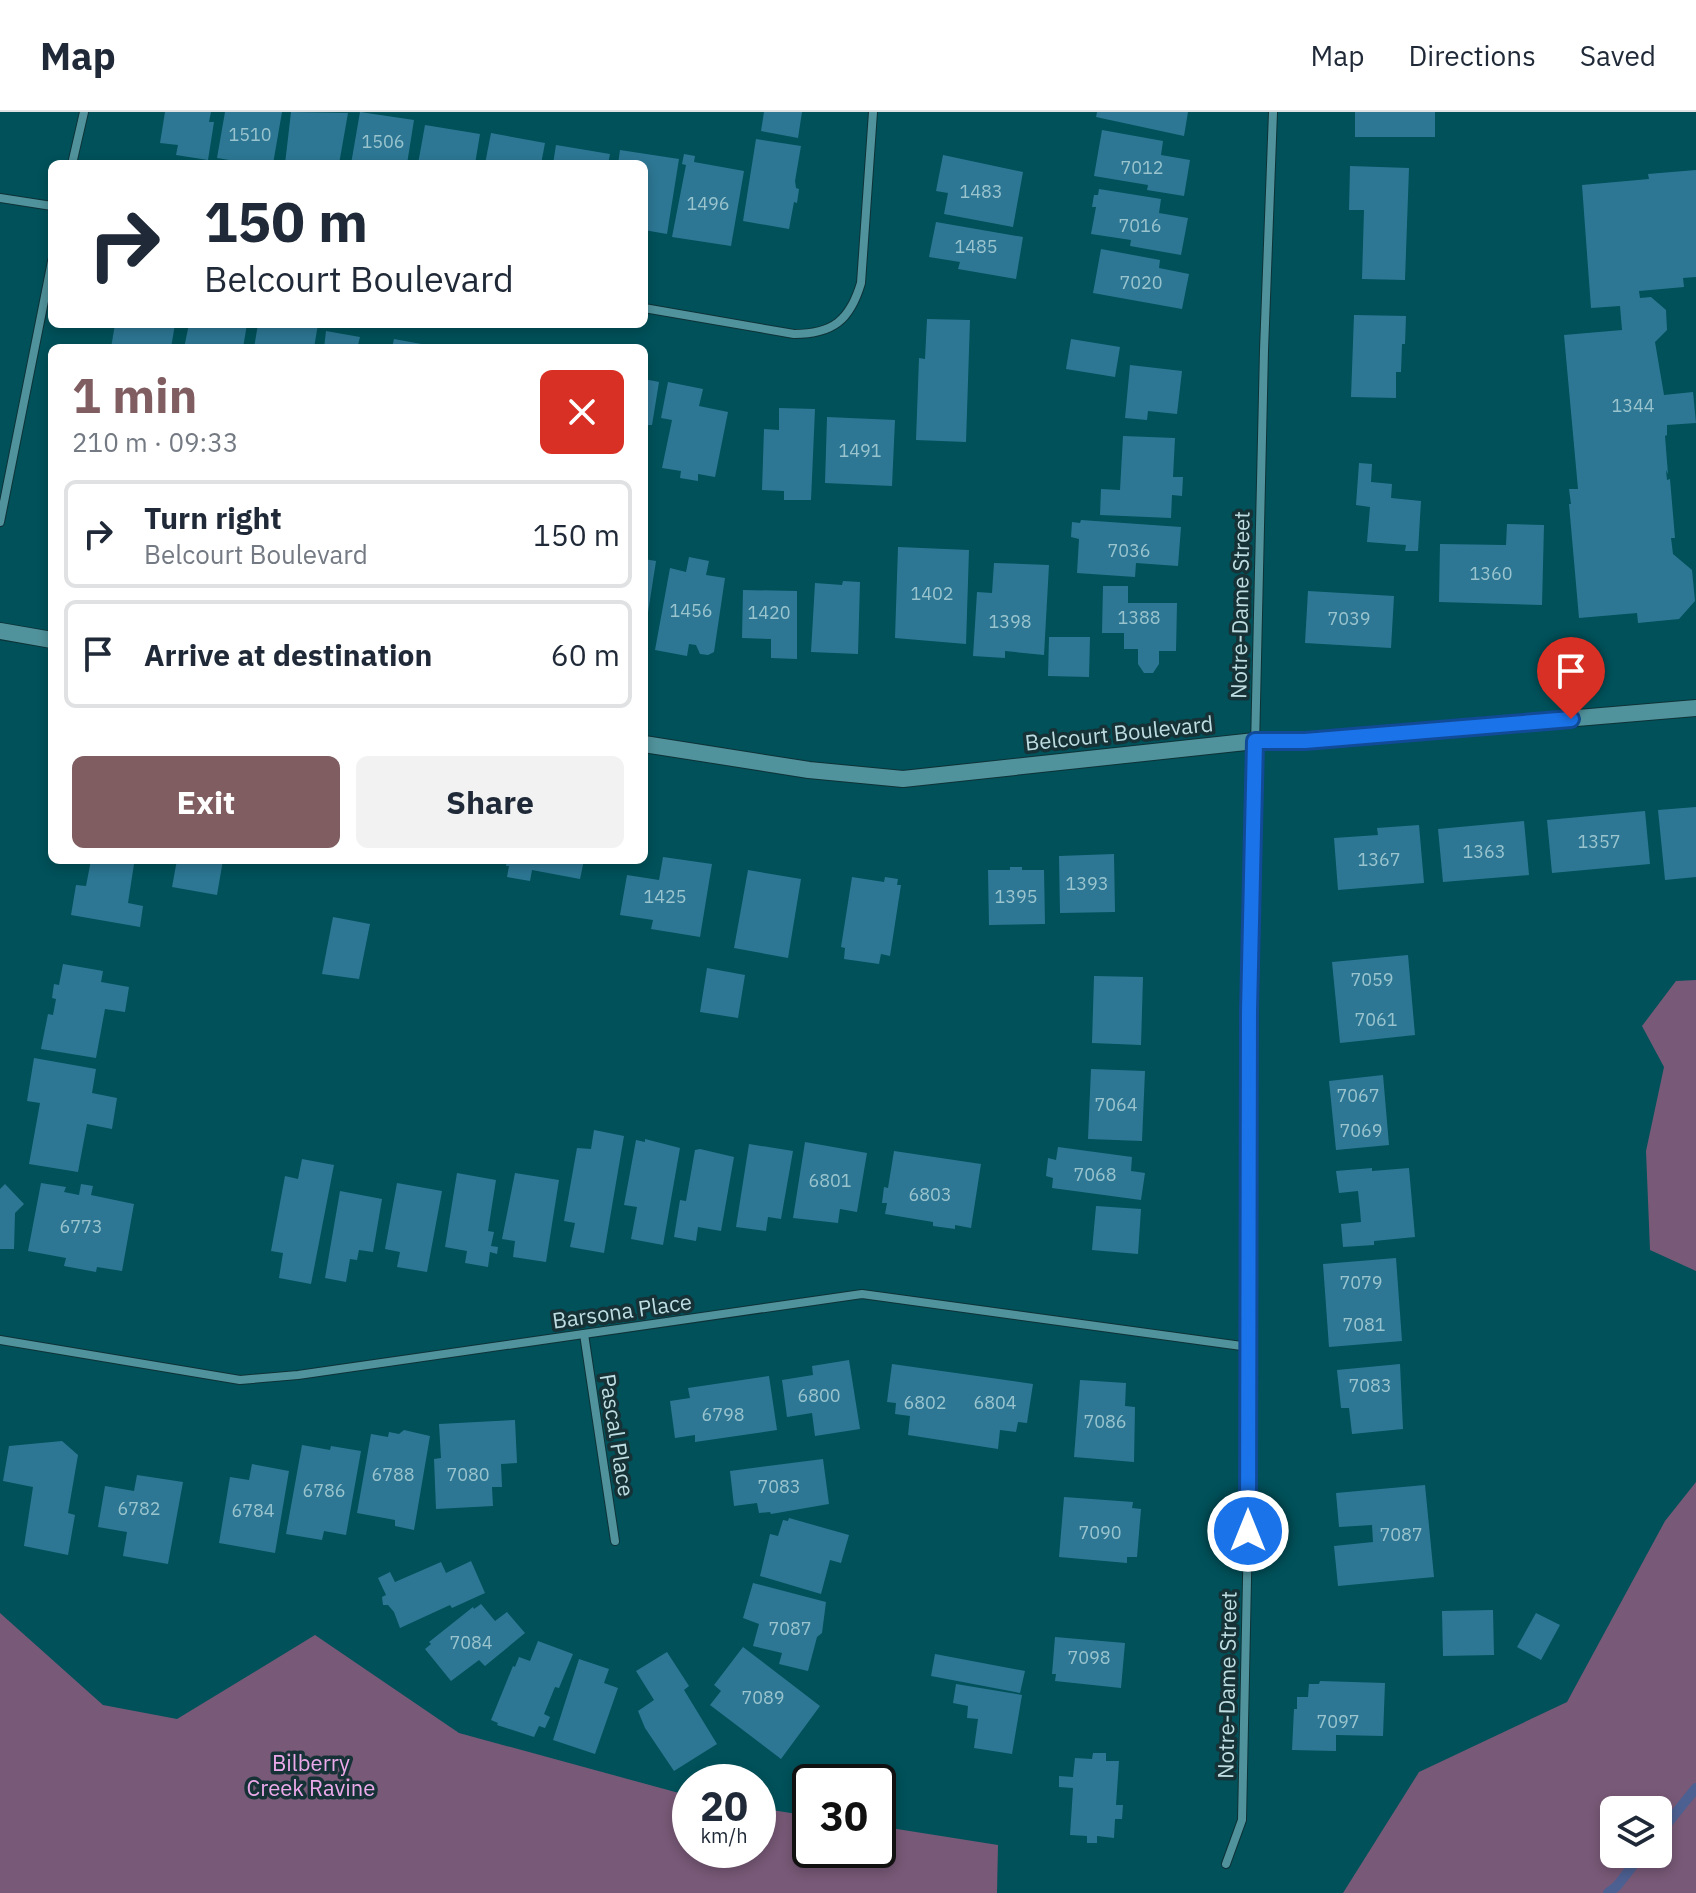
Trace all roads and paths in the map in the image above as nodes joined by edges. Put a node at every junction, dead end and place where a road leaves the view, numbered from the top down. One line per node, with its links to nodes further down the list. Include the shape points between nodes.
1 (84, 112): 4 (street)
2 (873, 112): 8 (street, via 861,283 855,305 840,322 817,334 794,334)
3 (1273, 112): 13 (street, Notre-Dame Street)
4 (73, 160)
5 (0, 198): 6 (street)
6 (48, 205)
7 (48, 281): 9 (street)
8 (648, 309)
9 (0, 522)
10 (0, 631): 11 (street)
11 (48, 639)
12 (1696, 708): 13 (street, Belcourt Boulevard)
13 (1255, 741): 14 (street, Belcourt Boulevard, via 903,779); 17 (street, Notre-Dame Street)
14 (648, 745)
15 (584, 1334): 16 (street, Barsona Place, via 240,1380); 17 (street, Barsona Place, via 862,1294); 18 (street, Pascal Place)
16 (0, 1340)
17 (1249, 1347): 19 (street, Notre-Dame Street, via 1242,1820)
18 (615, 1541)
19 (1226, 1864)

